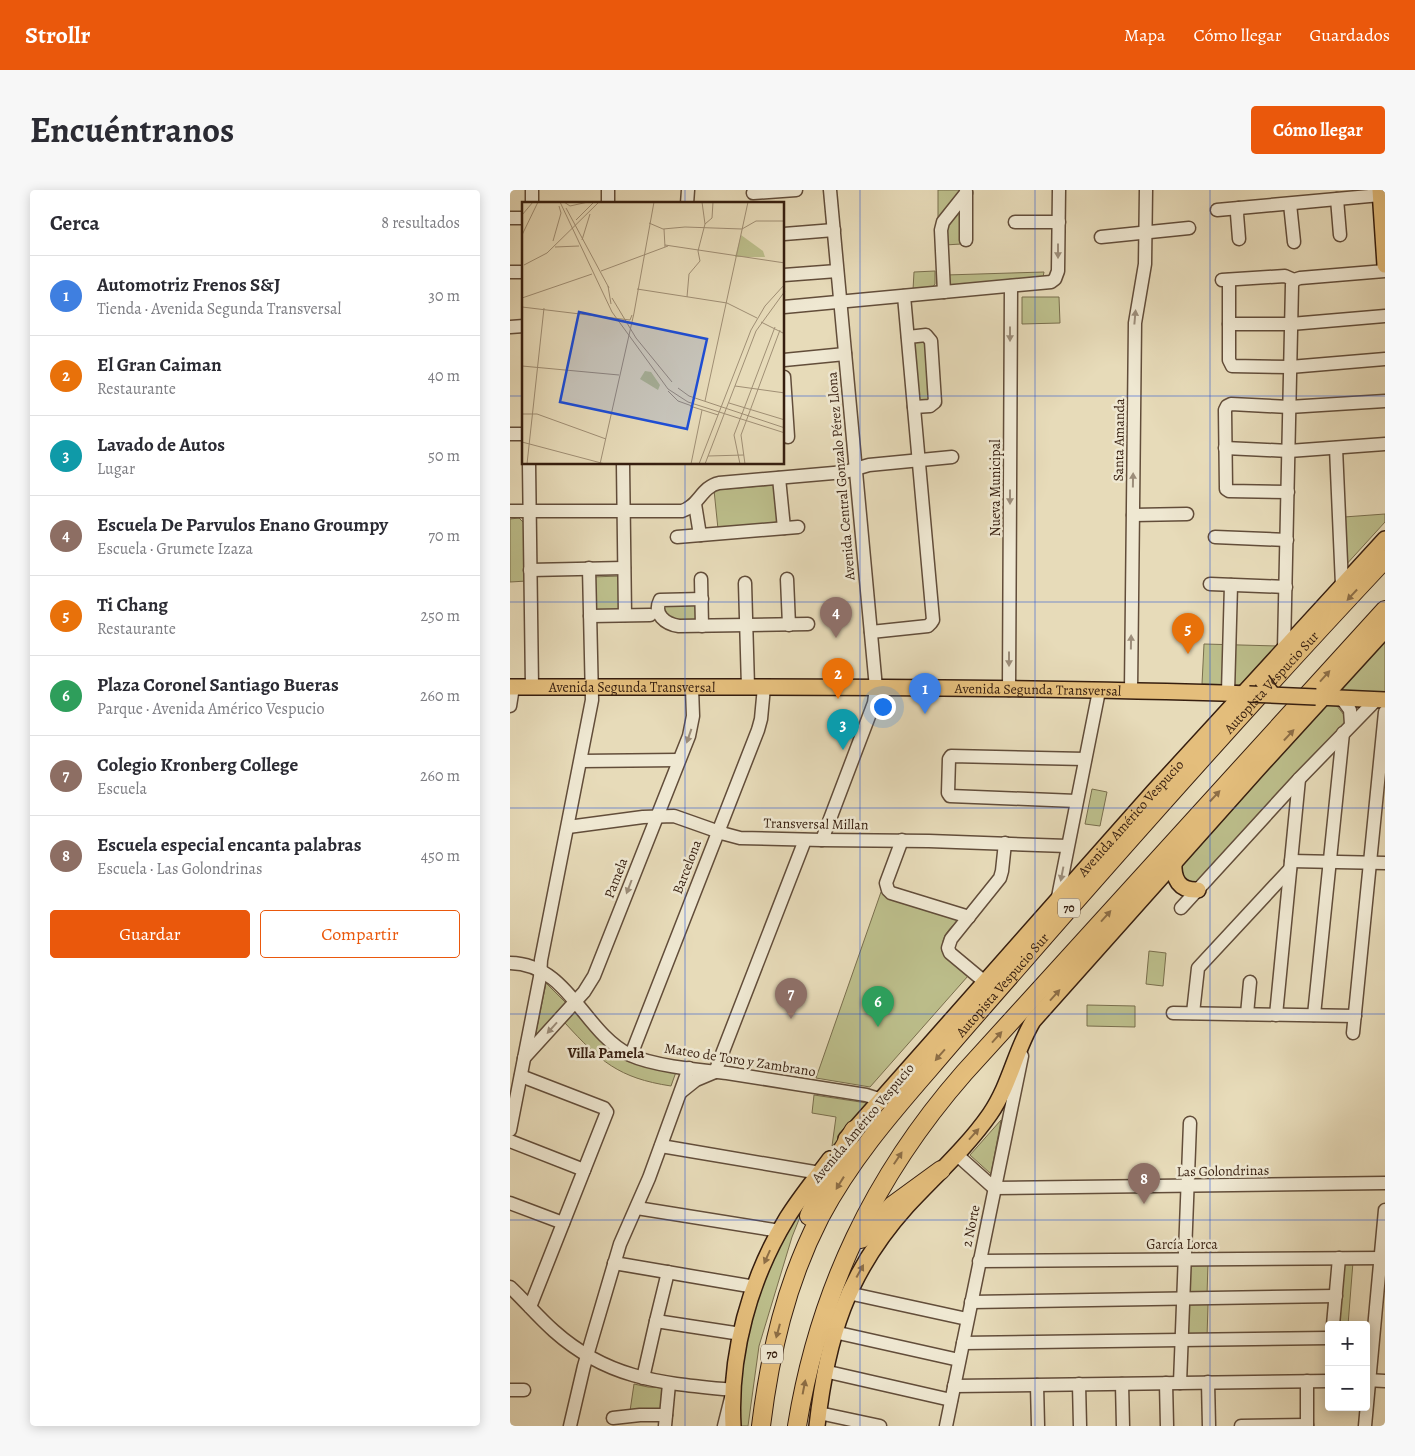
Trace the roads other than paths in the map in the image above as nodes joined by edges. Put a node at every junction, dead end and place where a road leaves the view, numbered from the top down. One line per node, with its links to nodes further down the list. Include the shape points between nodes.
1 (796, 190): 7 (street)
2 (830, 190): 16 (street, Avenida Central Gonzalo Pérez Llona)
3 (1059, 190): 14 (street)
4 (1146, 190): 17 (street, Santa Amanda)
5 (966, 191): 22 (street); 31 (street, via 943,222 941,230)
6 (1380, 192): 9 (street); 24 (main road)
7 (753, 193)
8 (1317, 196): 9 (street); 10 (street)
9 (1337, 199): 19 (street)
10 (1290, 204): 11 (street); 23 (street)
11 (1239, 208): 12 (street); 21 (street)
12 (1217, 210)
13 (1015, 222): 14 (street)
14 (1059, 222): 30 (street, one-way to 30, via 1057,276 1048,282)
15 (1189, 228): 17 (street)
16 (834, 230): 18 (street); 26 (street, Avenida Central Gonzalo Pérez Llona)
17 (1146, 232): 20 (street); 64 (street, Santa Amanda, one-way to 17, via 1135,322 1145,264)
18 (785, 234)
19 (1340, 235)
20 (1101, 237)
21 (1239, 239)
22 (966, 240)
23 (1294, 242)
24 (1384, 248): 25 (main road)
25 (1385, 265)
26 (837, 271): 28 (street); 33 (street, Avenida Central Gonzalo Pérez Llona)
27 (1385, 271): 29 (street)
28 (785, 275)
29 (1294, 280): 36 (street, via 1285,276 1224,280); 37 (street)
30 (1011, 286): 31 (street); 103 (street, Nueva Municipal, one-way to 103)
31 (944, 292): 32 (street)
32 (904, 296): 33 (street); 38 (street)
33 (840, 302): 34 (street); 39 (street, Avenida Central Gonzalo Pérez Llona)
34 (785, 307)
35 (1385, 316): 37 (street)
36 (1229, 324): 37 (street); 42 (street, via 1230,365)
37 (1291, 324): 42 (street)
38 (908, 337): 45 (street); 45 (street, via 926,336 931,342 935,402)
39 (845, 354): 41 (street); 56 (street, Avenida Central Gonzalo Pérez Llona)
40 (1385, 359): 42 (street)
41 (785, 360)
42 (1290, 367): 44 (street)
43 (1385, 401): 44 (street)
44 (1289, 407): 49 (street, via 1227,406 1224,410); 51 (street)
45 (914, 408): 53 (street)
46 (785, 414): 47 (street)
47 (788, 437)
48 (1385, 444): 50 (street)
49 (1225, 448): 51 (street); 58 (street, via 1226,489)
50 (1336, 448): 51 (street); 81 (street)
51 (1289, 451): 58 (street)
52 (952, 457): 53 (street)
53 (919, 461): 56 (street); 93 (street, via 932,622 928,626)
54 (529, 465): 61 (street)
55 (623, 465): 62 (street)
56 (856, 469): 57 (street); 93 (street, Avenida Central Gonzalo Pérez Llona)
57 (779, 478): 59 (street, via 714,484 703,492); 66 (street)
58 (1288, 492): 71 (street)
59 (696, 504): 62 (street, via 682,511); 67 (street)
60 (510, 511): 61 (street)
61 (529, 511): 62 (street); 75 (street)
62 (623, 511): 74 (street)
63 (1188, 514): 64 (street)
64 (1133, 515): 105 (street, Santa Amanda, one-way to 64)
65 (798, 527): 66 (street)
66 (784, 528): 67 (street)
67 (700, 536): 68 (street)
68 (677, 537)
69 (1215, 537): 71 (street)
70 (1385, 539): 81 (main road, Avenida Américo Vespucio)
71 (1287, 540): 82 (street)
72 (1385, 559): 181 (highway, Autopista Vespucio Sur / 70, one-way to 181, via 1200,760 887,1118 857,1156 828,1202)
73 (589, 568): 74 (street); 75 (street); 87 (street, Pamela)
74 (624, 568): 86 (street)
75 (530, 570): 97 (street)
76 (701, 579): 83 (street)
77 (787, 579): 88 (street)
78 (745, 583): 90 (street)
79 (1210, 584): 80 (street)
80 (1231, 585): 82 (street); 107 (street)
81 (1342, 585): 94 (main road, Avenida Américo Vespucio)
82 (1286, 586): 94 (street)
83 (702, 599): 91 (street); 91 (street, via 660,600 658,613 674,626)
84 (1385, 610): 179 (highway, 70, one-way to 84, via 895,1163 946,1094)
85 (650, 614): 86 (street)
86 (625, 615): 87 (street)
87 (590, 616): 99 (street, Pamela)
88 (789, 624): 89 (street); 90 (street)
89 (808, 624)
90 (746, 625): 91 (street); 101 (street)
91 (702, 626)
92 (1385, 630): 109 (main road)
93 (871, 632): 102 (street, Avenida Central Gonzalo Pérez Llona)
94 (1284, 649): 95 (main road, Avenida Américo Vespucio)
95 (1261, 677): 107 (main road, Avenida Américo Vespucio); 108 (main road, bridge)
96 (512, 687): 97 (main road, Avenida Segunda Transversal); 112 (street)
97 (532, 687): 99 (main road, Avenida Segunda Transversal)
98 (764, 687): 101 (main road, Avenida Segunda Transversal); 102 (main road, Avenida Segunda Transversal); 122 (street, Barcelona, via 758,730)
99 (591, 688): 100 (main road, Avenida Segunda Transversal); 117 (street, Pamela, via 592,700)
100 (692, 688): 101 (main road, Avenida Segunda Transversal); 116 (street, Pamela, one-way to 116, via 692,726)
101 (748, 688)
102 (876, 688): 103 (main road, Avenida Segunda Transversal); 124 (street, Avenida Central Gonzalo Pérez Llona, via 874,703)
103 (1009, 690): 104 (main road, Avenida Segunda Transversal)
104 (1099, 691): 105 (main road, Avenida Segunda Transversal); 115 (street)
105 (1131, 691): 106 (main road, Avenida Segunda Transversal)
106 (1209, 692): 107 (main road, Avenida Segunda Transversal); 113 (main road, via 1218,703)
107 (1240, 693): 108 (main road, Avenida Segunda Transversal, bridge); 113 (main road, Avenida Américo Vespucio)
108 (1272, 694): 109 (main road, Avenida Segunda Transversal, bridge)
109 (1320, 697): 110 (main road, Avenida Segunda Transversal); 128 (main road, one-way to 109)
110 (1342, 699): 111 (main road, Avenida Segunda Transversal); 114 (street, via 1350,710)
111 (1382, 704): 114 (street); 130 (street)
112 (510, 706)
113 (1222, 717): 134 (main road, Avenida Américo Vespucio)
114 (1347, 728): 118 (street); 129 (street)
115 (1085, 759): 119 (street); 119 (street, via 949,758 950,796)
116 (679, 760): 117 (street); 120 (street, Pamela)
117 (581, 761): 121 (street, Pamela)
118 (1298, 779): 132 (street); 133 (street)
119 (1076, 801): 127 (street)
120 (656, 816): 121 (street, Transversal Millan); 122 (street, Transversal Millan, via 680,817); 141 (street, Pamela, one-way to 141, via 594,976)
121 (568, 827): 138 (street, Pamela)
122 (717, 832): 123 (street, Transversal Millan, via 740,838); 150 (street, Barcelona)
123 (805, 840): 124 (street, Transversal Millan); 153 (street)
124 (822, 840): 125 (street, Transversal Millan)
125 (902, 840): 126 (street, Transversal Millan); 136 (street, via 886,883 888,890)
126 (1005, 843): 127 (street, Transversal Millan); 136 (street, via 1000,878)
127 (1067, 846): 134 (street, one-way to 134)
128 (1174, 862): 133 (main road, via 1174,876 1179,884); 148 (main road, one-way to 128, via 1048,1002)
129 (1330, 862): 130 (street); 132 (street); 146 (street)
130 (1370, 862): 131 (street); 147 (street)
131 (1385, 863)
132 (1290, 865): 143 (street, via 1198,968); 145 (street)
133 (1198, 890): 135 (street)
134 (1057, 902): 140 (main road, Avenida Américo Vespucio)
135 (1181, 908)
136 (969, 917): 140 (street, via 949,942 949,951)
137 (510, 963): 138 (street, Mateo de Toro y Zambrano, via 526,964)
138 (541, 970): 141 (street, Mateo de Toro y Zambrano); 151 (street, Pamela)
139 (1250, 982): 144 (street)
140 (986, 983): 156 (main road, Avenida Américo Vespucio)
141 (575, 1002): 150 (street, Mateo de Toro y Zambrano, via 611,1042); 151 (street, Pamela, one-way to 151)
142 (1173, 1013): 143 (street)
143 (1193, 1013): 144 (street)
144 (1247, 1014): 145 (street)
145 (1276, 1015): 146 (street)
146 (1314, 1015): 147 (street)
147 (1355, 1016): 149 (street)
148 (1027, 1032): 162 (main road, one-way to 148, via 1000,1099); 168 (street, 2 Norte)
149 (1353, 1033)
150 (631, 1055): 152 (street, Mateo de Toro y Zambrano)
151 (524, 1058): 154 (street, Pamela)
152 (689, 1068): 153 (street, Mateo de Toro y Zambrano); 155 (street)
153 (715, 1072): 155 (street, via 696,1080); 156 (street, Mateo de Toro y Zambrano)
154 (520, 1076): 158 (street, Pamela); 163 (street, via 604,1108 606,1111)
155 (680, 1094): 161 (street)
156 (882, 1100): 159 (main road, Avenida Américo Vespucio)
157 (1190, 1123): 167 (street)
158 (510, 1130)
159 (854, 1130): 165 (main road, Avenida Américo Vespucio); 181 (highway, via 814,1205 802,1237)
160 (510, 1141): 163 (street)
161 (661, 1146): 165 (street); 170 (street)
162 (956, 1154): 164 (main road); 168 (street)
163 (584, 1170): 172 (street)
164 (941, 1170): 179 (highway, via 885,1212); 184 (main road, one-way to 164, via 887,1230)
165 (820, 1173): 173 (main road, Avenida Américo Vespucio)
166 (1385, 1183): 167 (street, Las Golondrinas)
167 (1188, 1187): 168 (street, Las Golondrinas); 176 (street)
168 (994, 1188): 177 (street, 2 Norte)
169 (510, 1203): 172 (street)
170 (637, 1208): 173 (street); 178 (street, via 622,1237)
171 (1385, 1211): 175 (street)
172 (563, 1222): 188 (street)
173 (780, 1231): 183 (main road, Avenida Américo Vespucio, one-way to 183)
174 (1339, 1258): 175 (street, García Lorca); 176 (street, García Lorca); 185 (street)
175 (1383, 1258): 199 (street)
176 (1185, 1259): 177 (street, García Lorca); 186 (street)
177 (979, 1261): 187 (street, 2 Norte)
178 (614, 1263): 180 (street); 197 (street)
179 (842, 1263): 226 (highway, 70, one-way to 179, via 813,1348)
180 (668, 1272): 183 (street); 190 (street)
181 (791, 1284): 225 (highway, Autopista Vespucio Sur / 70, one-way to 225, via 771,1358)
182 (510, 1287): 188 (street)
183 (755, 1287): 193 (main road, Avenida Américo Vespucio)
184 (848, 1293): 189 (street); 192 (main road)
185 (1336, 1296): 186 (street); 191 (street)
186 (1183, 1298): 187 (street); 195 (street)
187 (971, 1302): 189 (street, 2 Norte)
188 (530, 1307): 197 (street, via 552,1330)
189 (967, 1319): 196 (street, 2 Norte)
190 (656, 1321): 193 (street); 201 (street)
191 (1333, 1321)
192 (834, 1332): 198 (street); 200 (main road)
193 (741, 1334): 216 (main road, Avenida Américo Vespucio)
194 (1325, 1338): 195 (street)
195 (1182, 1340): 196 (street); 208 (street)
196 (963, 1343): 198 (street, 2 Norte)
197 (587, 1356): 201 (street); 222 (street)
198 (959, 1360): 213 (street, 2 Norte)
199 (1370, 1366)
200 (824, 1371): 217 (street); 220 (main road)
201 (643, 1378): 209 (street)
202 (1370, 1380): 205 (street)
203 (1306, 1381): 204 (street); 206 (street); 235 (street)
204 (1325, 1381)
205 (1385, 1381)
206 (1208, 1382): 208 (street); 233 (street)
207 (1166, 1383): 208 (street); 211 (street); 232 (street)
208 (1180, 1383)
209 (669, 1384): 216 (street); 221 (street)
210 (1079, 1384): 211 (street); 212 (street); 230 (street)
211 (1122, 1384): 231 (street)
212 (1037, 1385): 213 (street); 229 (street)
213 (954, 1386): 217 (street, 2 Norte)
214 (510, 1390): 215 (street)
215 (524, 1390)
216 (733, 1390): 223 (street, Avenida Américo Vespucio); 224 (main road, Avenida Américo Vespucio)
217 (951, 1400): 228 (street, 2 Norte)
218 (1366, 1411): 236 (street)
219 (614, 1418): 221 (street, via 640,1416)
220 (818, 1420): 227 (street)
221 (665, 1421)
222 (570, 1426)
223 (724, 1426)
224 (732, 1426)
225 (761, 1426)
226 (798, 1426)
227 (880, 1426)
228 (946, 1426)
229 (1038, 1426)
230 (1080, 1426)
231 (1123, 1426)
232 (1167, 1426)
233 (1209, 1426)
234 (1241, 1426): 235 (street)
235 (1307, 1426)
236 (1365, 1426)

